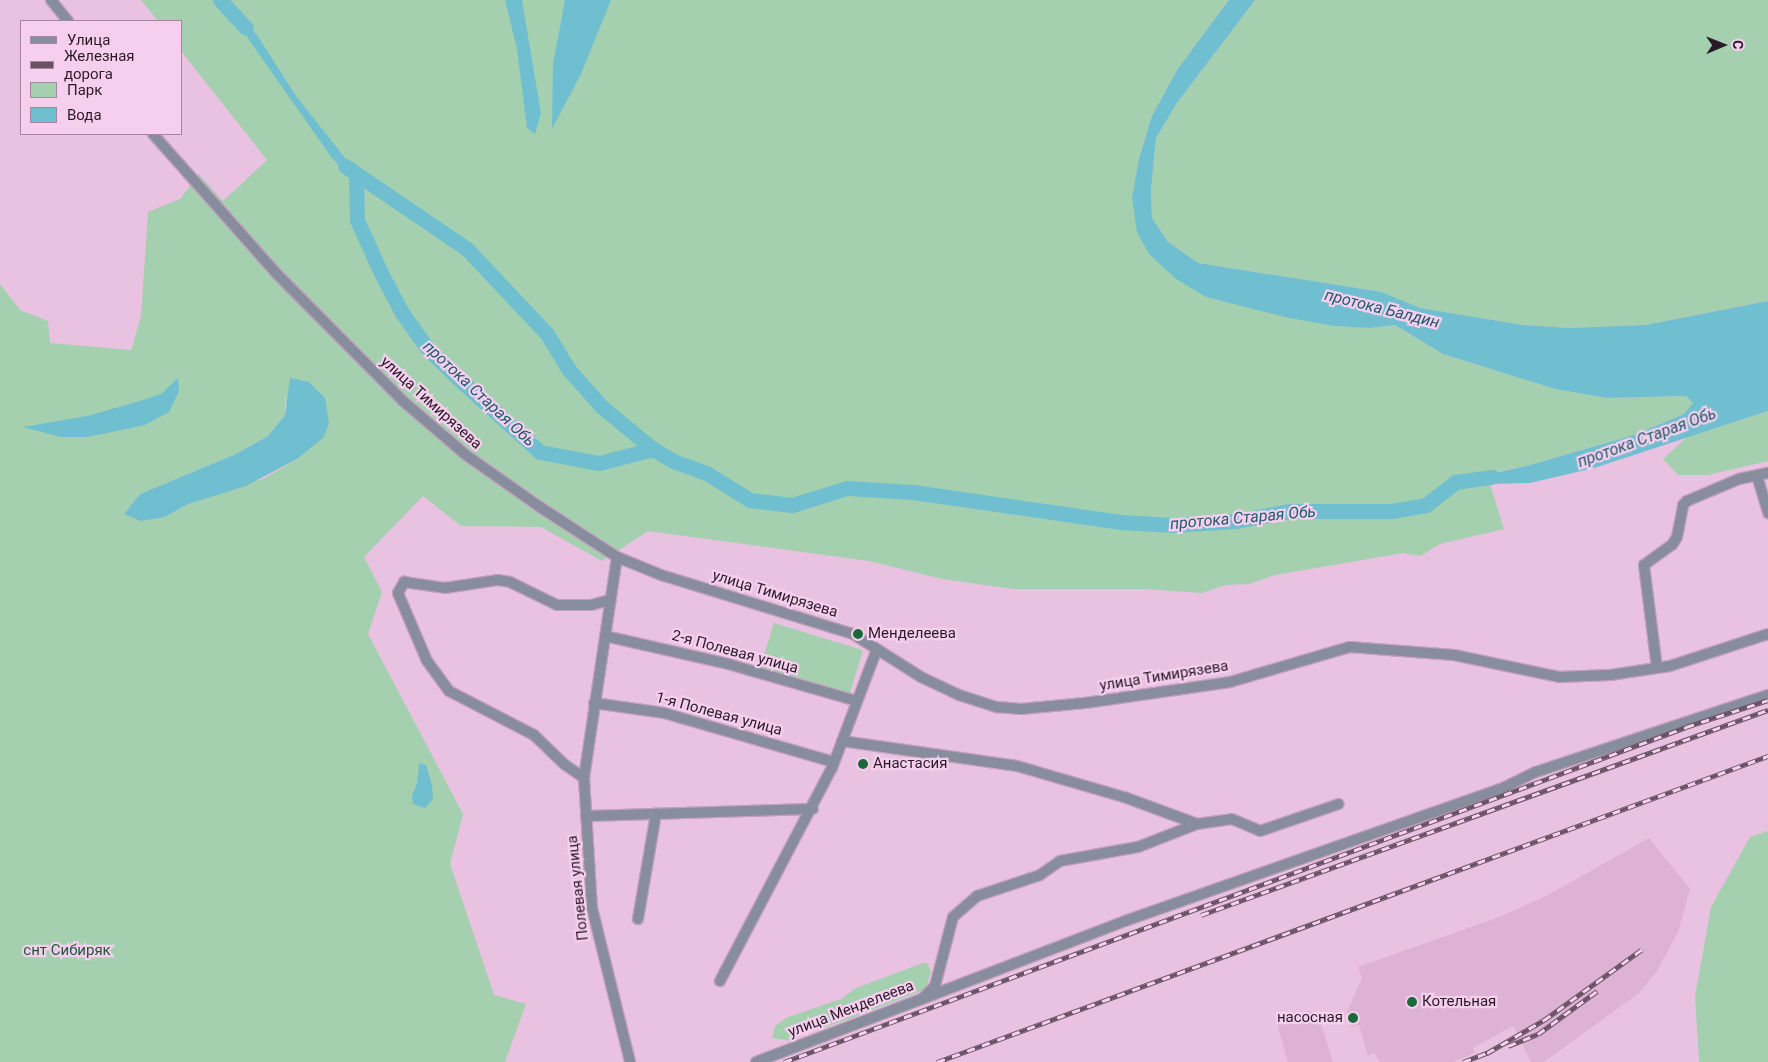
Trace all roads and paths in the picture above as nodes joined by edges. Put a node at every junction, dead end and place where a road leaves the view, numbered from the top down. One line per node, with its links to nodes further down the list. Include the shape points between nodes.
1 (51, 0): 2 (street)
2 (67, 20)
3 (154, 135): 7 (street, улица Тимирязева, via 209,201 347,347 435,430 466,455)
4 (1768, 473): 5 (street)
5 (1757, 476): 6 (street); 12 (street, via 1739,479 1687,501 1672,545 1644,565)
6 (1768, 513)
7 (616, 557): 8 (street, Полевая улица); 11 (street, улица Тимирязева, via 661,575 852,634)
8 (610, 600): 10 (street, Полевая улица); 18 (street, via 591,605 557,605 510,582 498,580 445,588 404,582 398,593 427,661 449,691 534,735)
9 (1768, 634): 12 (street, улица Тимирязева, via 1695,660)
10 (605, 636): 14 (street, 2-я Полевая улица, via 728,664); 15 (street, Полевая улица)
11 (877, 649): 12 (street, улица Тимирязева, via 959,695 997,707 1021,709 1113,700 1230,682 1350,647 1454,655 1559,677); 14 (street)
12 (1658, 668)
13 (1768, 695): 26 (street, via 1536,772 1505,787 1125,921)
14 (857, 701): 16 (street)
15 (594, 703): 17 (street, 1-я Полевая улица, via 664,713); 18 (street, Полевая улица)
16 (842, 741): 17 (street); 23 (street, улица Менделеева, via 1017,766 1124,797)
17 (834, 762): 20 (street)
18 (584, 778): 22 (street, Полевая улица)
19 (1340, 804): 23 (street, улица Менделеева, via 1260,831 1232,820)
20 (813, 809): 21 (street); 25 (street)
21 (656, 814): 22 (street); 24 (street)
22 (586, 816): 27 (street, Полевая улица, via 592,908)
23 (1197, 824): 26 (street, улица Менделеева, via 1138,847 1060,861 1040,875 978,896 953,917 935,986)
24 (638, 919)
25 (720, 981)
26 (922, 999): 28 (street, улица Менделеева)
27 (629, 1057)
28 (756, 1062)

